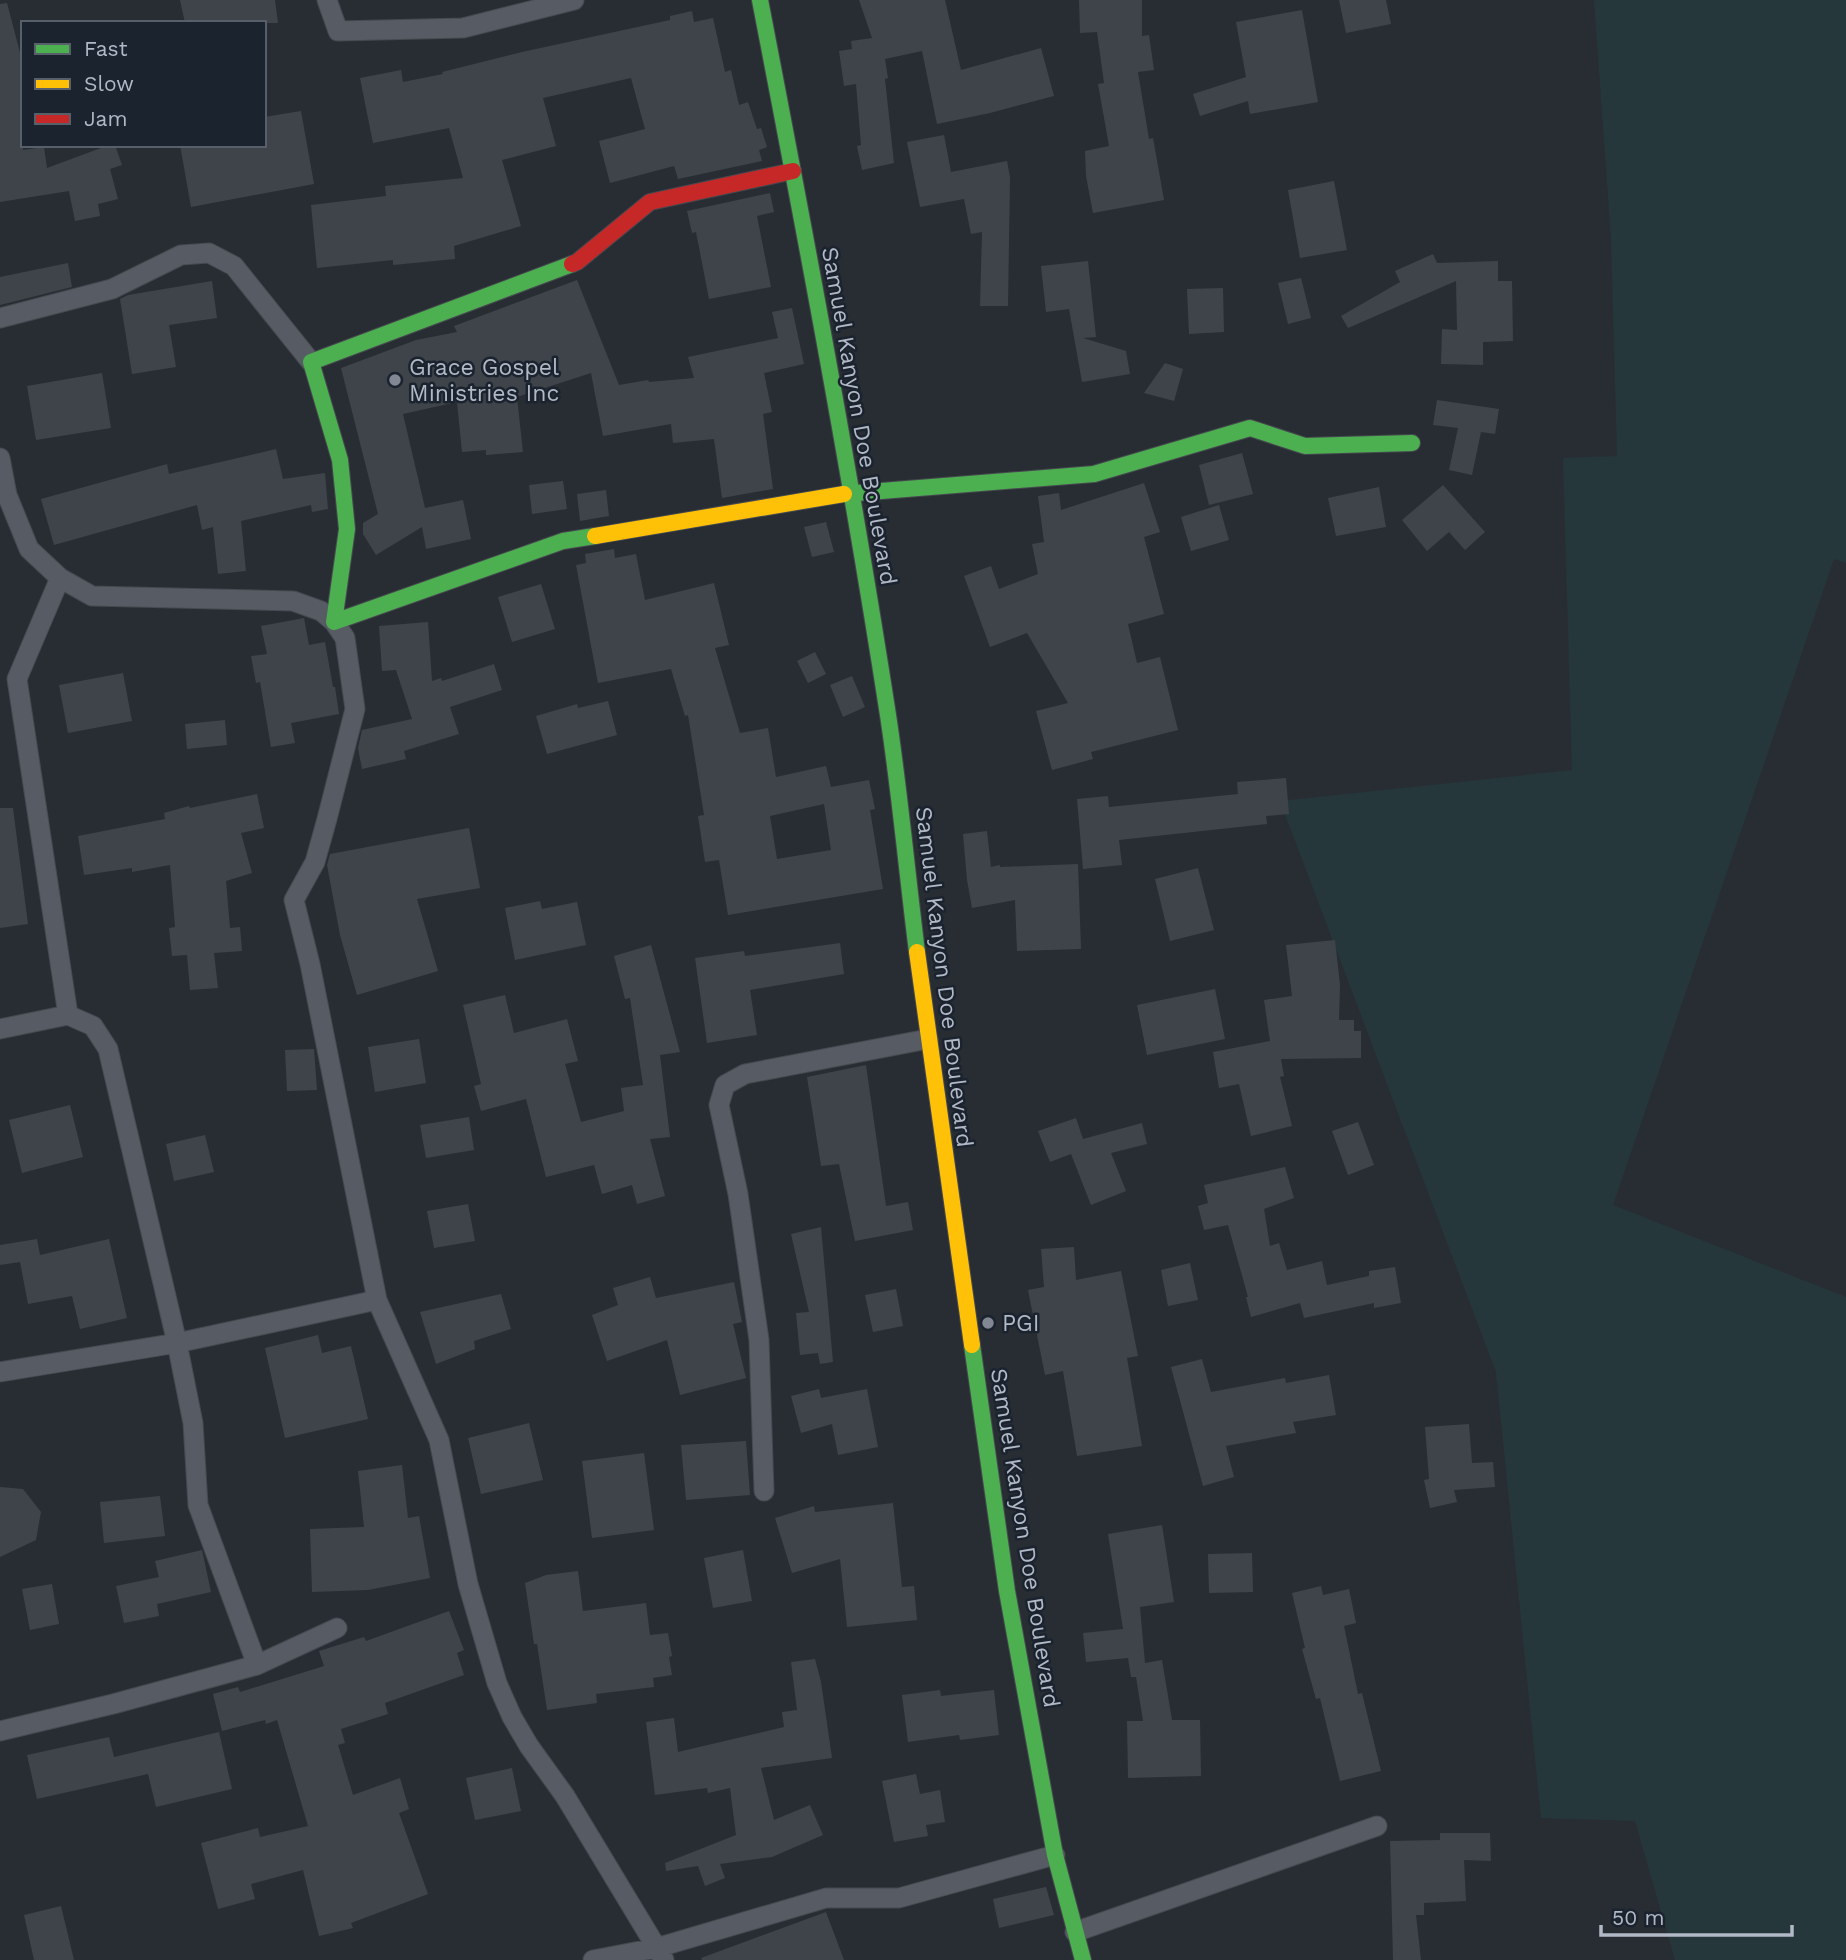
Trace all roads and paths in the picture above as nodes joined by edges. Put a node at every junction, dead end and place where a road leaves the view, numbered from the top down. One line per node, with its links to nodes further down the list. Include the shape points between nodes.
1 (327, 0): 2 (street, via 338,31 463,28)
2 (573, 0)
3 (760, 0): 4 (street, Samuel Kanyon Doe Boulevard)
4 (793, 171): 6 (street, via 650,202 577,262); 9 (street, Samuel Kanyon Doe Boulevard)
5 (0, 318): 6 (street, via 112,289 181,255 209,253 234,266)
6 (311, 362): 11 (street, via 340,460 347,529)
7 (1412, 443): 9 (street, via 1305,446 1250,428 1094,474)
8 (0, 458): 10 (street, via 7,495 29,549)
9 (851, 494): 11 (street, via 563,541); 14 (street, Samuel Kanyon Doe Boulevard, via 888,717)
10 (60, 578): 11 (street, via 93,596 293,601 321,611); 12 (street, via 18,680)
11 (334, 622): 15 (street, via 345,638 355,709 315,862 293,900)
12 (68, 1015): 13 (street); 16 (street, via 93,1026 108,1049)
13 (0, 1029)
14 (928, 1039): 18 (street, via 746,1074 724,1085 719,1105 738,1194 759,1340); 23 (street, Samuel Kanyon Doe Boulevard, via 1007,1591)
15 (377, 1300): 16 (street); 25 (street, via 439,1440 468,1584 497,1683 529,1746 565,1796)
16 (177, 1343): 17 (street); 20 (street, via 193,1423 198,1505)
17 (0, 1372)
18 (764, 1491)
19 (337, 1628): 20 (street)
20 (257, 1665): 21 (street)
21 (0, 1731)
22 (1377, 1826): 24 (street)
23 (1055, 1856): 24 (street, Samuel Kanyon Doe Boulevard); 25 (street, via 899,1898 826,1898)
24 (1075, 1932): 27 (street, Samuel Kanyon Doe Boulevard)
25 (660, 1954): 26 (street)
26 (593, 1960)
27 (1083, 1960)

